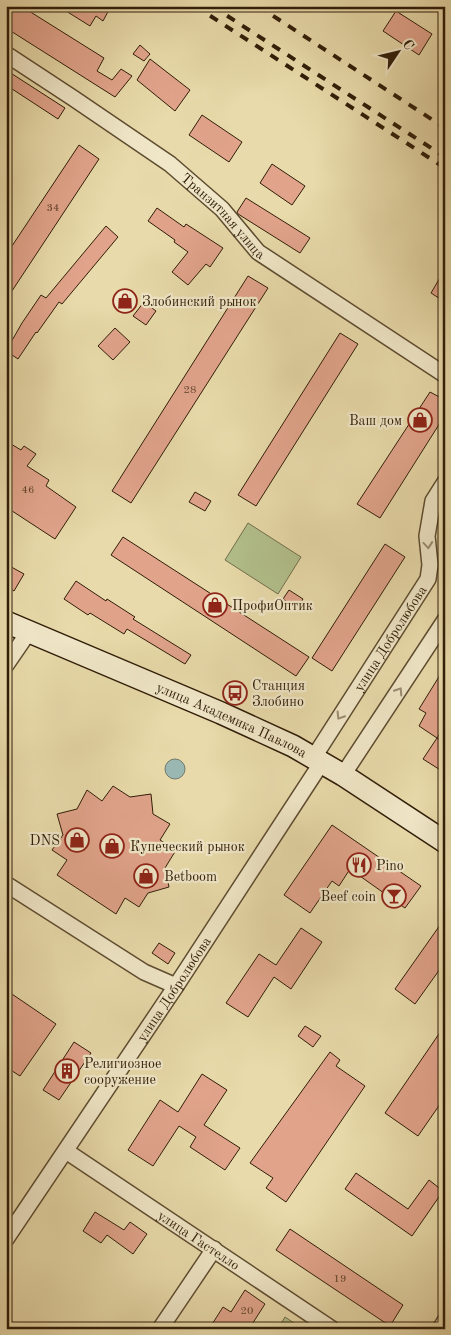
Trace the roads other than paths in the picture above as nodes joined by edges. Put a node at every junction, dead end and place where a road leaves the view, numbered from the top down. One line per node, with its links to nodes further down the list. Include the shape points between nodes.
1 (6, 54): 2 (street, Транзитная улица, via 170,164 222,209 258,252)
2 (445, 375)
3 (445, 482): 8 (street, улица Добролюбова, one-way to 8, via 433,501 427,536 428,579)
4 (445, 620): 9 (street, one-way to 4)
5 (6, 622): 6 (main road, улица Академика Павлова)
6 (28, 633): 7 (street); 8 (main road, улица Академика Павлова, via 222,713)
7 (6, 665)
8 (318, 760): 9 (main road, улица Академика Павлова); 12 (street, улица Добролюбова)
9 (343, 775): 10 (main road, улица Академика Павлова)
10 (445, 842)
11 (6, 884): 12 (street, via 144,972)
12 (176, 986): 13 (street, улица Добролюбова)
13 (66, 1151): 14 (street, улица Добролюбова); 15 (street, улица Гастелло)
14 (6, 1239)
15 (214, 1249): 17 (street); 18 (street, улица Гастелло)
16 (445, 1321): 19 (street)
17 (160, 1329)
18 (332, 1329)
19 (440, 1329)

